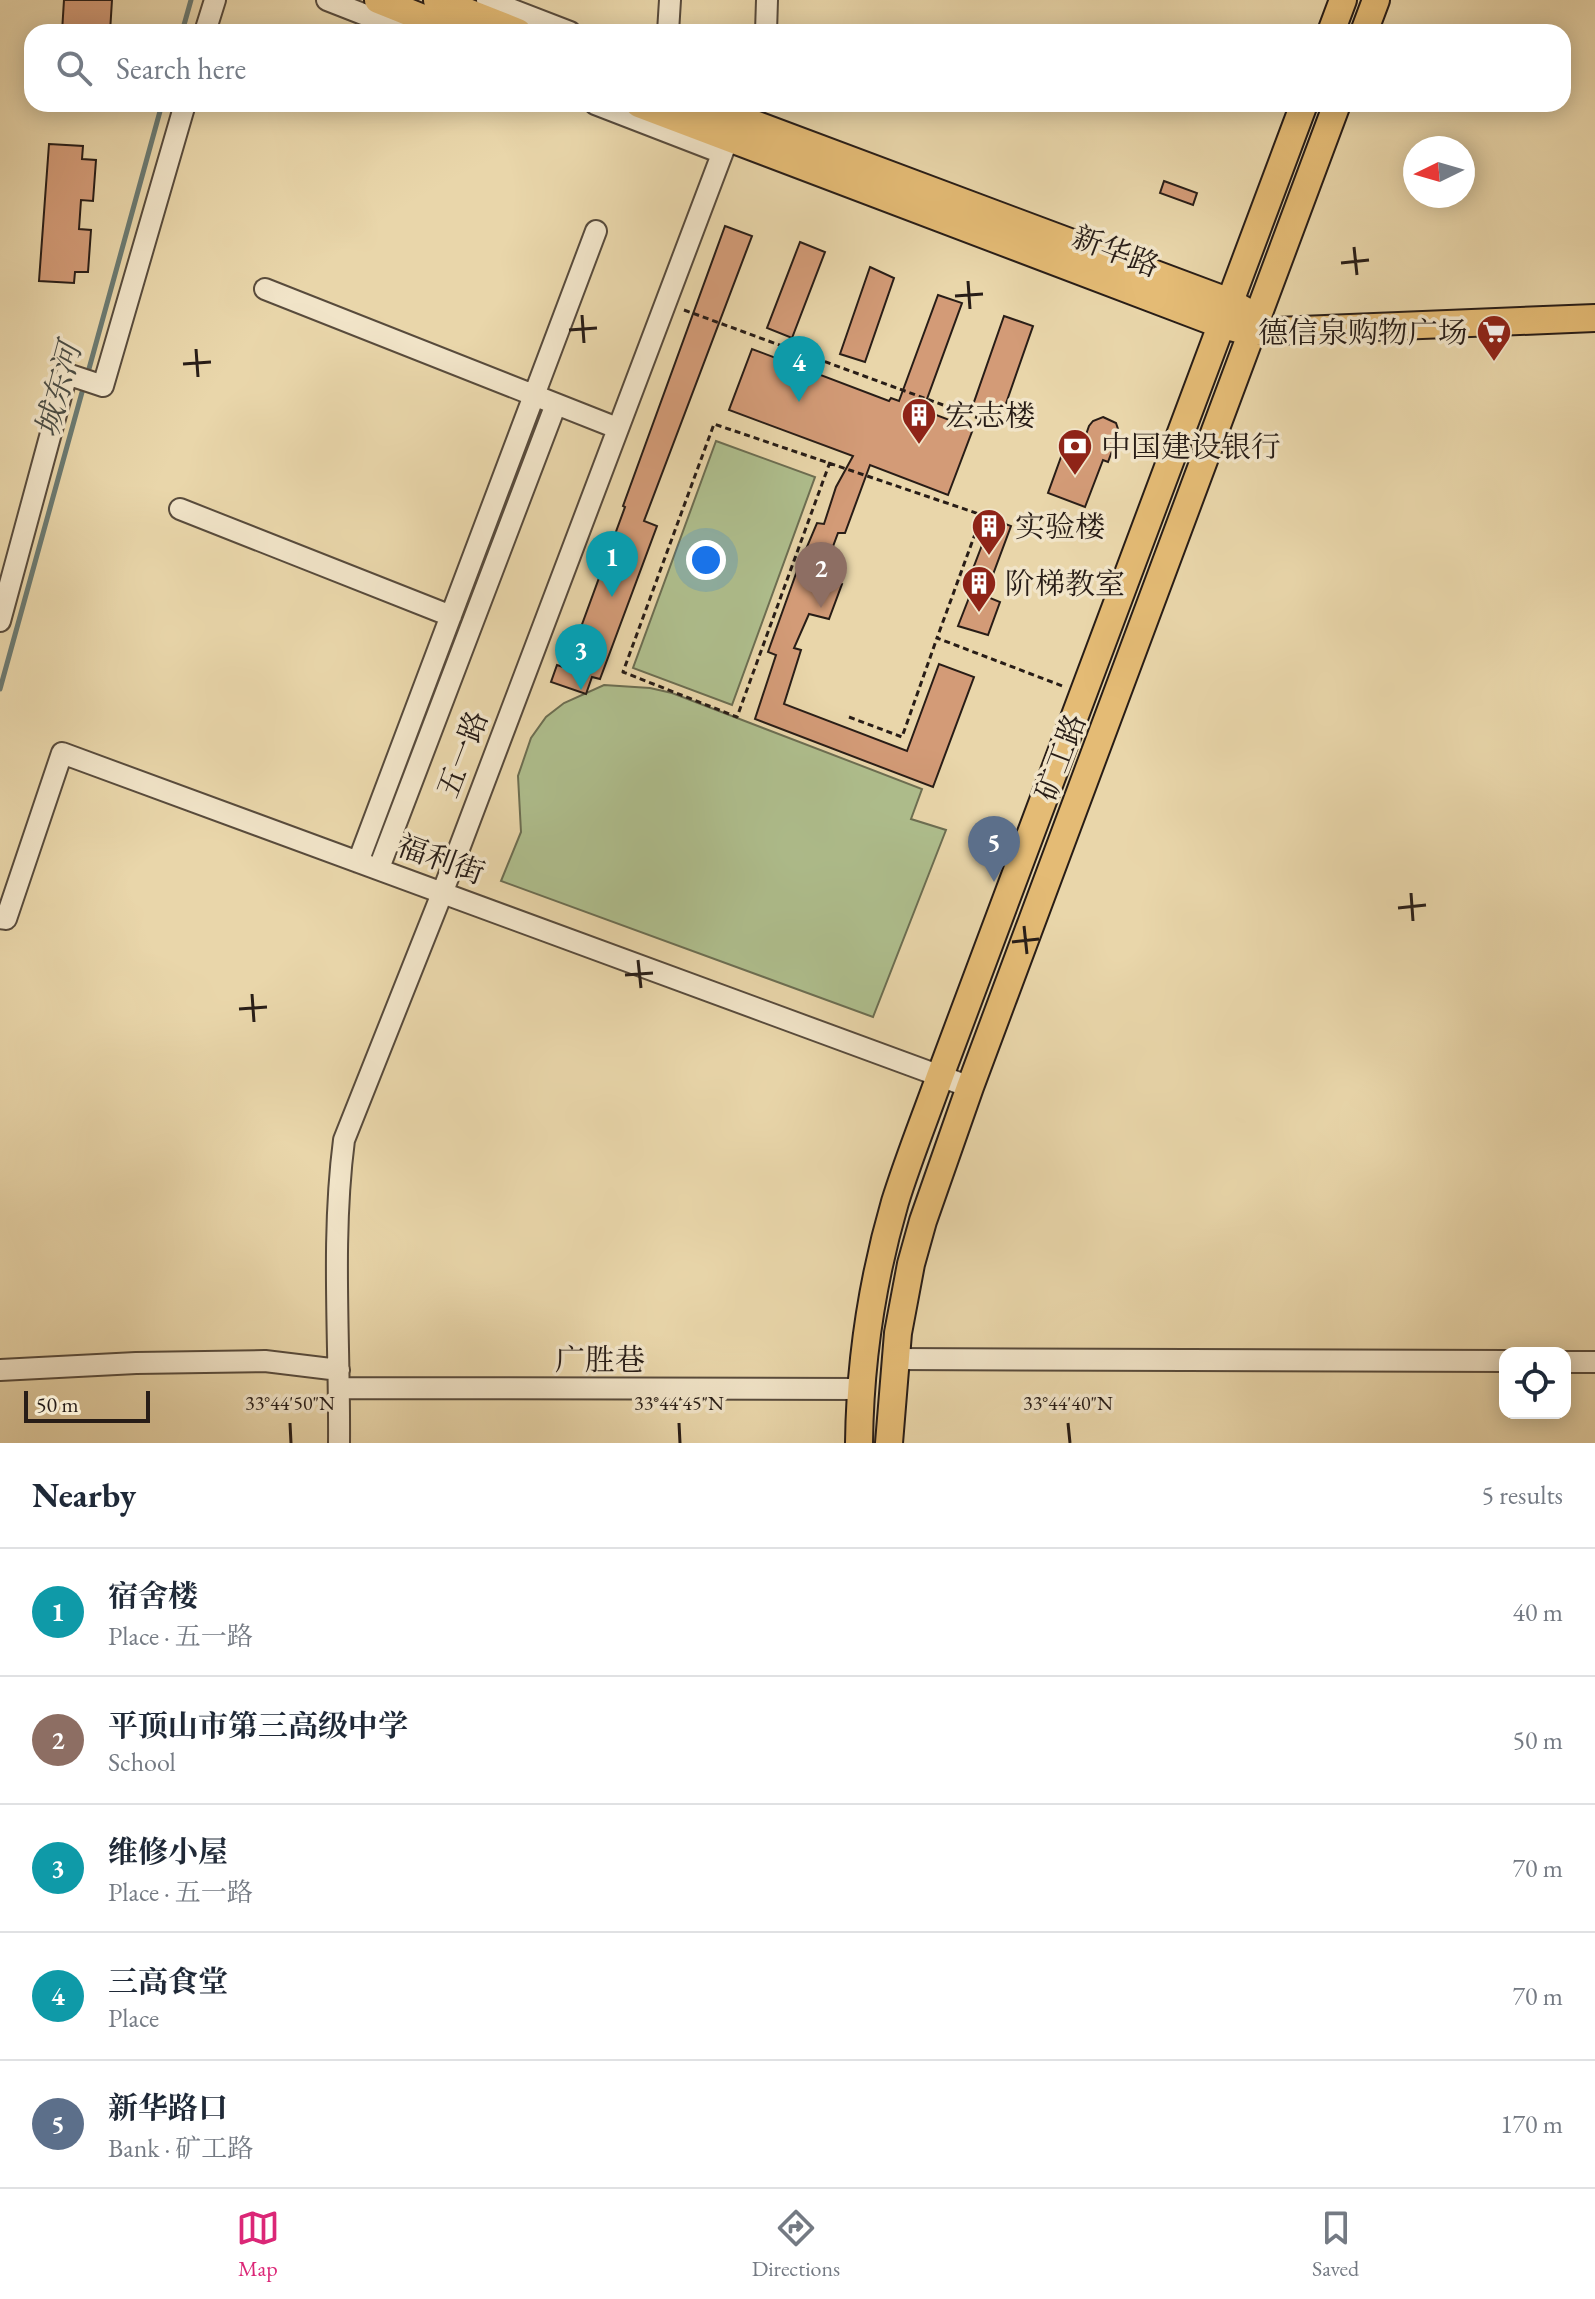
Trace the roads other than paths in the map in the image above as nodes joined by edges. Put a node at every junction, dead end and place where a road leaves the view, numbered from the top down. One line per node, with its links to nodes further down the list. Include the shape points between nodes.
1 (215, 0): 10 (street)
2 (327, 0): 11 (street)
3 (378, 0): 12 (main road)
4 (437, 0): 13 (main road)
5 (487, 0): 14 (street)
6 (670, 0): 15 (street)
7 (767, 0): 16 (street)
8 (1343, 0): 17 (main road)
9 (1376, 0): 18 (main road)
10 (208, 24)
11 (388, 24)
12 (438, 24)
13 (498, 24)
14 (549, 24)
15 (668, 24)
16 (766, 24)
17 (1334, 24)
18 (1367, 24)
19 (183, 112): 37 (street, via 103,386 67,374)
20 (655, 112): 25 (street)
21 (680, 112): 25 (main road, 新华路)
22 (716, 112): 25 (main road, 新华路)
23 (1301, 112): 29 (main road, 矿工路)
24 (1334, 112): 31 (main road, 矿工路)
25 (737, 123): 29 (main road, 新华路); 34 (street, 五一路)
26 (596, 231): 32 (street)
27 (265, 289): 32 (street)
28 (1595, 304): 31 (main road, 新华路)
29 (1226, 314): 31 (main road, 新华路); 42 (main road, 矿工路)
30 (1595, 318): 31 (main road, 新华路)
31 (1253, 325): 43 (main road, 矿工路)
32 (536, 396): 33 (street); 36 (street)
33 (556, 404): 34 (street); 39 (street)
34 (617, 428): 40 (street, 五一路)
35 (180, 509): 36 (street)
36 (451, 616): 38 (street)
37 (0, 621)
38 (358, 862): 39 (street, 福利街); 41 (street, 福利街, via 62,753 6,919)
39 (379, 868): 40 (street, 福利街)
40 (443, 891): 42 (street, 福利街); 49 (street, 五一路, via 344,1140 337,1227)
41 (0, 918)
42 (940, 1076): 43 (street, 福利街); 50 (main road, 矿工路, via 884,1245 865,1336)
43 (970, 1087): 44 (main road, 矿工路, via 911,1264)
44 (895, 1359): 45 (street); 53 (main road, 矿工路)
45 (1499, 1361)
46 (1571, 1362): 47 (street)
47 (1595, 1362)
48 (0, 1370): 49 (street, 广胜巷, via 265,1361)
49 (339, 1379): 50 (street, 广胜巷); 51 (street, 五一路)
50 (862, 1389): 52 (main road, 矿工路)
51 (339, 1443)
52 (859, 1443)
53 (889, 1443)

